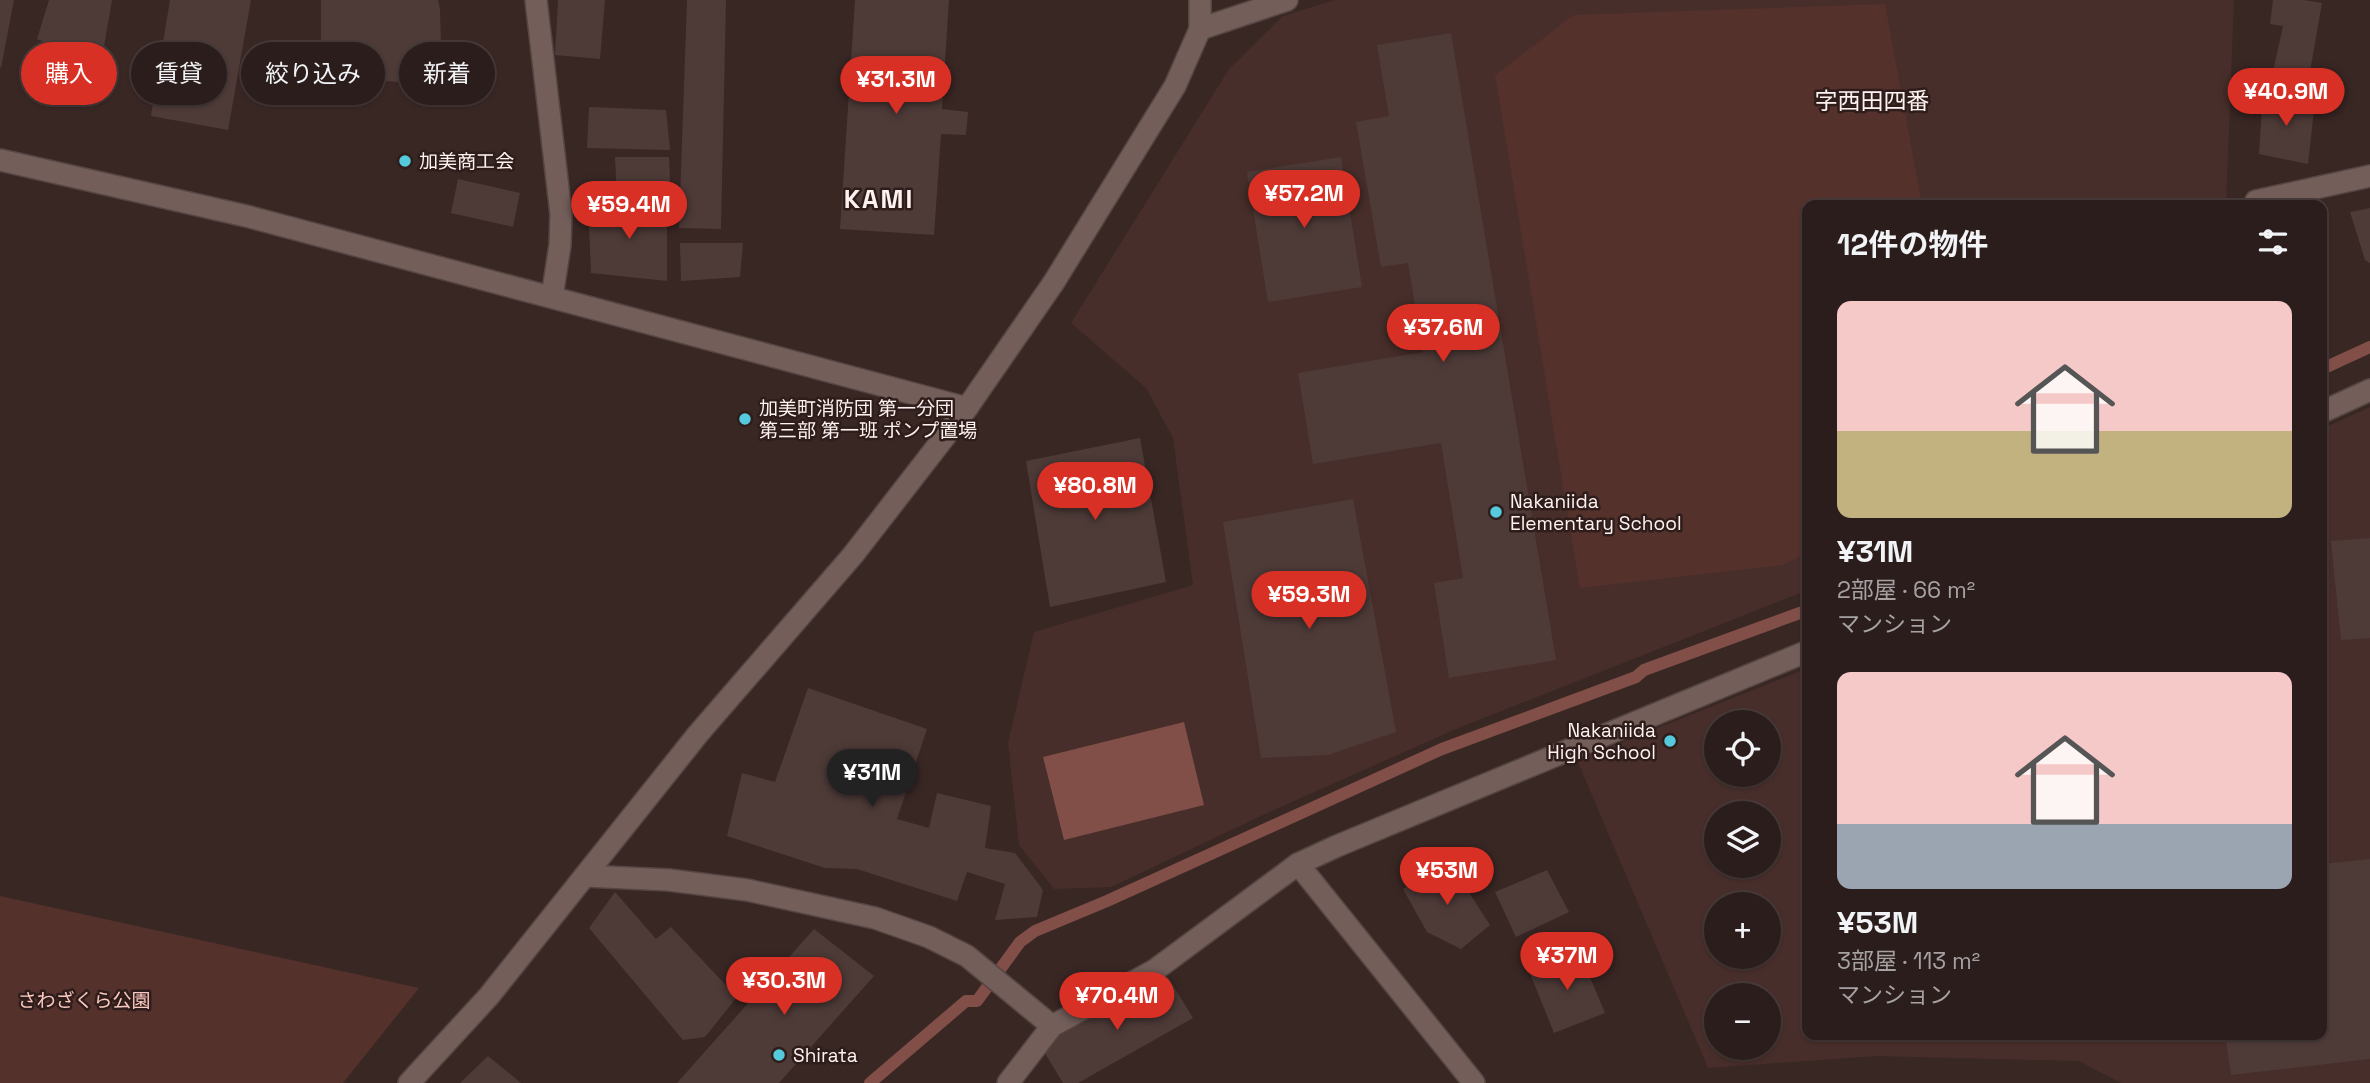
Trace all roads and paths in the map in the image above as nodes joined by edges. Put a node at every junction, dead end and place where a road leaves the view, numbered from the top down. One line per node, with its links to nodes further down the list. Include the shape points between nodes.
1 (536, 0): 8 (street, via 561,214)
2 (1200, 0): 4 (street)
3 (1287, 0): 4 (street)
4 (1200, 29): 10 (street, via 1175,86 1054,282)
5 (0, 160): 8 (street, via 246,216)
6 (2370, 176): 7 (street)
7 (2261, 200)
8 (552, 297): 10 (street)
9 (2370, 390): 11 (street)
10 (967, 408): 14 (street, via 853,555 698,734)
11 (2327, 410)
12 (1802, 653): 13 (street)
13 (1298, 864): 15 (street, via 1155,970); 18 (street)
14 (584, 876): 15 (street, via 747,890 875,918 929,937 972,961); 16 (street, via 489,996)
15 (1052, 1026): 17 (street)
16 (410, 1083)
17 (1008, 1083)
18 (1474, 1083)

